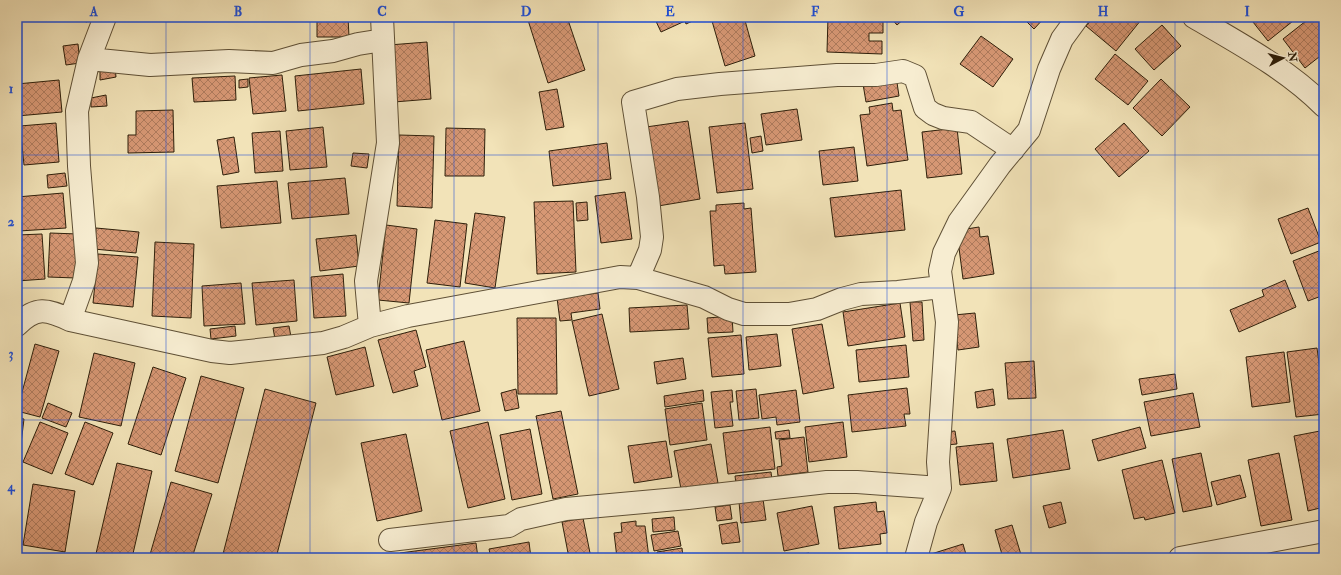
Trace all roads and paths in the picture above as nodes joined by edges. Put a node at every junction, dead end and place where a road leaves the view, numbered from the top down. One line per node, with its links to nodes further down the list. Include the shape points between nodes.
1 (105, 17): 6 (street)
2 (382, 17): 5 (street)
3 (1078, 17): 8 (street, via 1059,45 1029,130)
4 (1194, 17): 7 (street, via 1264,58 1308,90)
5 (383, 40): 6 (street, via 301,55 273,63 229,61 150,65); 13 (street, via 388,143 366,281)
6 (89, 59): 11 (street, via 77,111 78,166 87,263 84,281)
7 (1324, 106)
8 (1013, 150): 9 (street, via 971,122 932,114 925,108 915,76 903,71 876,75 837,75 720,84 677,89 633,102 652,237 650,250); 10 (street, via 959,222 944,253 940,271)
9 (638, 278): 10 (street, via 704,297 744,314 789,314 817,309 861,294); 13 (street, via 620,277 408,316)
10 (941, 287): 14 (street, via 947,322 938,462)
11 (70, 320): 12 (street, via 51,311 37,312); 13 (street, via 230,353 323,343)
12 (17, 325)
13 (370, 326)
14 (940, 488): 16 (street, via 827,482 566,509 521,519 509,526); 17 (street, via 926,522)
15 (1324, 531): 18 (street)
16 (390, 540)
17 (916, 558)
18 (1180, 558)

